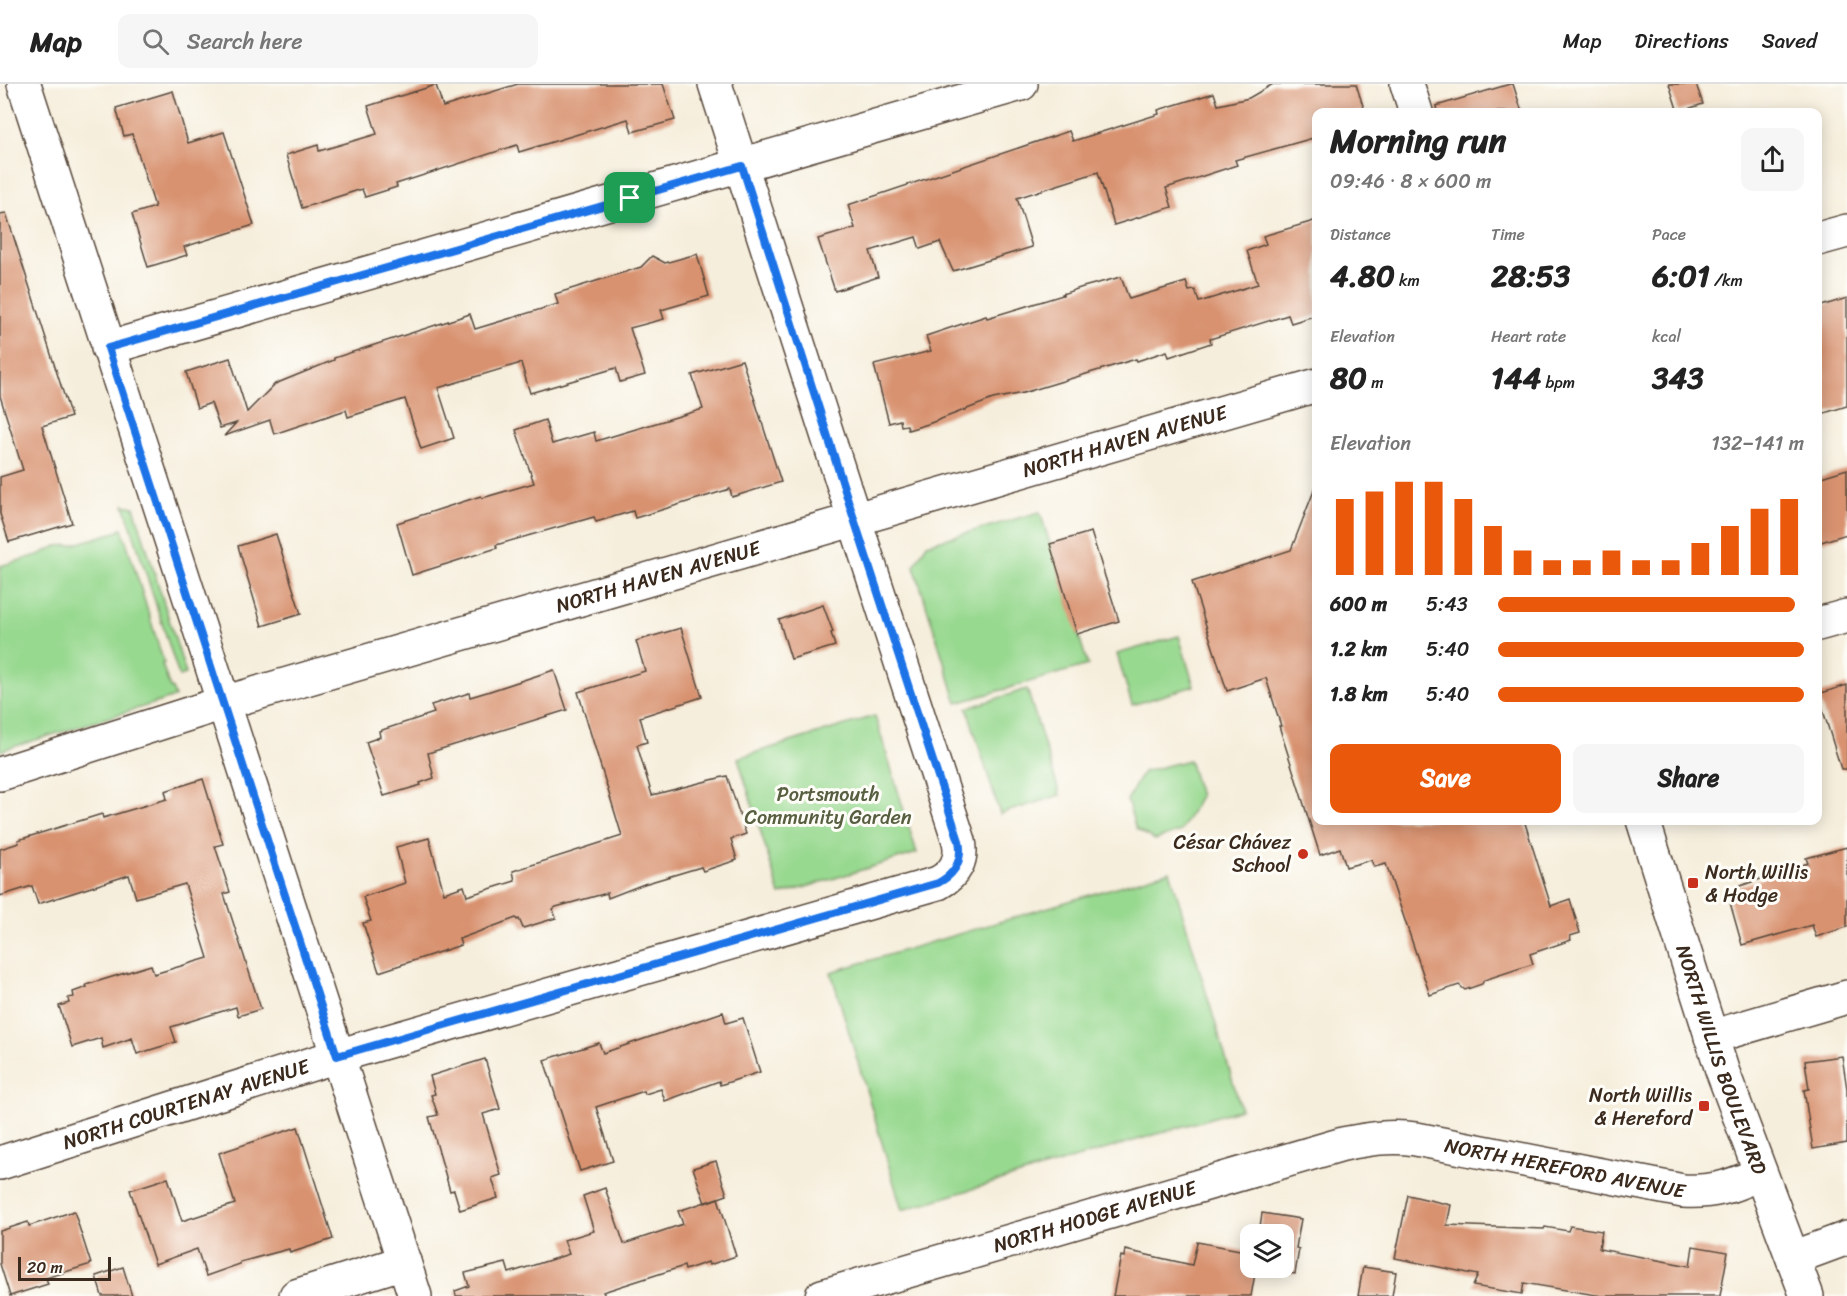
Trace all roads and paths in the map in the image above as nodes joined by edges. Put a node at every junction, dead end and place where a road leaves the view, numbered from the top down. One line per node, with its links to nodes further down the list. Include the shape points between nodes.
1 (24, 84): 9 (street)
2 (715, 84): 6 (street)
3 (1021, 84): 6 (street)
4 (1407, 84): 5 (street)
5 (1415, 108)
6 (742, 166): 9 (street); 11 (street)
7 (1847, 231): 8 (street)
8 (1822, 238)
9 (108, 348): 14 (street)
10 (1312, 386): 11 (street, NORTH HAVEN AVENUE)
11 (854, 519): 14 (street, NORTH HAVEN AVENUE); 19 (street, NORTH COURTENAY AVENUE, via 959,841 961,850 948,878)
12 (1847, 616): 13 (street)
13 (1822, 623)
14 (223, 703): 15 (street, NORTH HAVEN AVENUE); 19 (street)
15 (0, 774)
16 (1645, 825): 18 (street, NORTH WILLIS BOULEVARD)
17 (1847, 997): 18 (street)
18 (1711, 1037): 22 (street, NORTH WILLIS BOULEVARD)
19 (337, 1056): 21 (street, NORTH COURTENAY AVENUE); 25 (street)
20 (1367, 1139): 22 (street, NORTH HEREFORD AVENUE, via 1416,1139 1683,1191 1706,1192); 28 (street, NORTH HODGE AVENUE)
21 (0, 1163)
22 (1760, 1174): 24 (street, NORTH WILLIS BOULEVARD)
23 (1847, 1238): 24 (street)
24 (1793, 1258): 29 (street, NORTH WILLIS BOULEVARD)
25 (404, 1262): 26 (street); 27 (street)
26 (296, 1296)
27 (414, 1296)
28 (822, 1296)
29 (1807, 1296)

